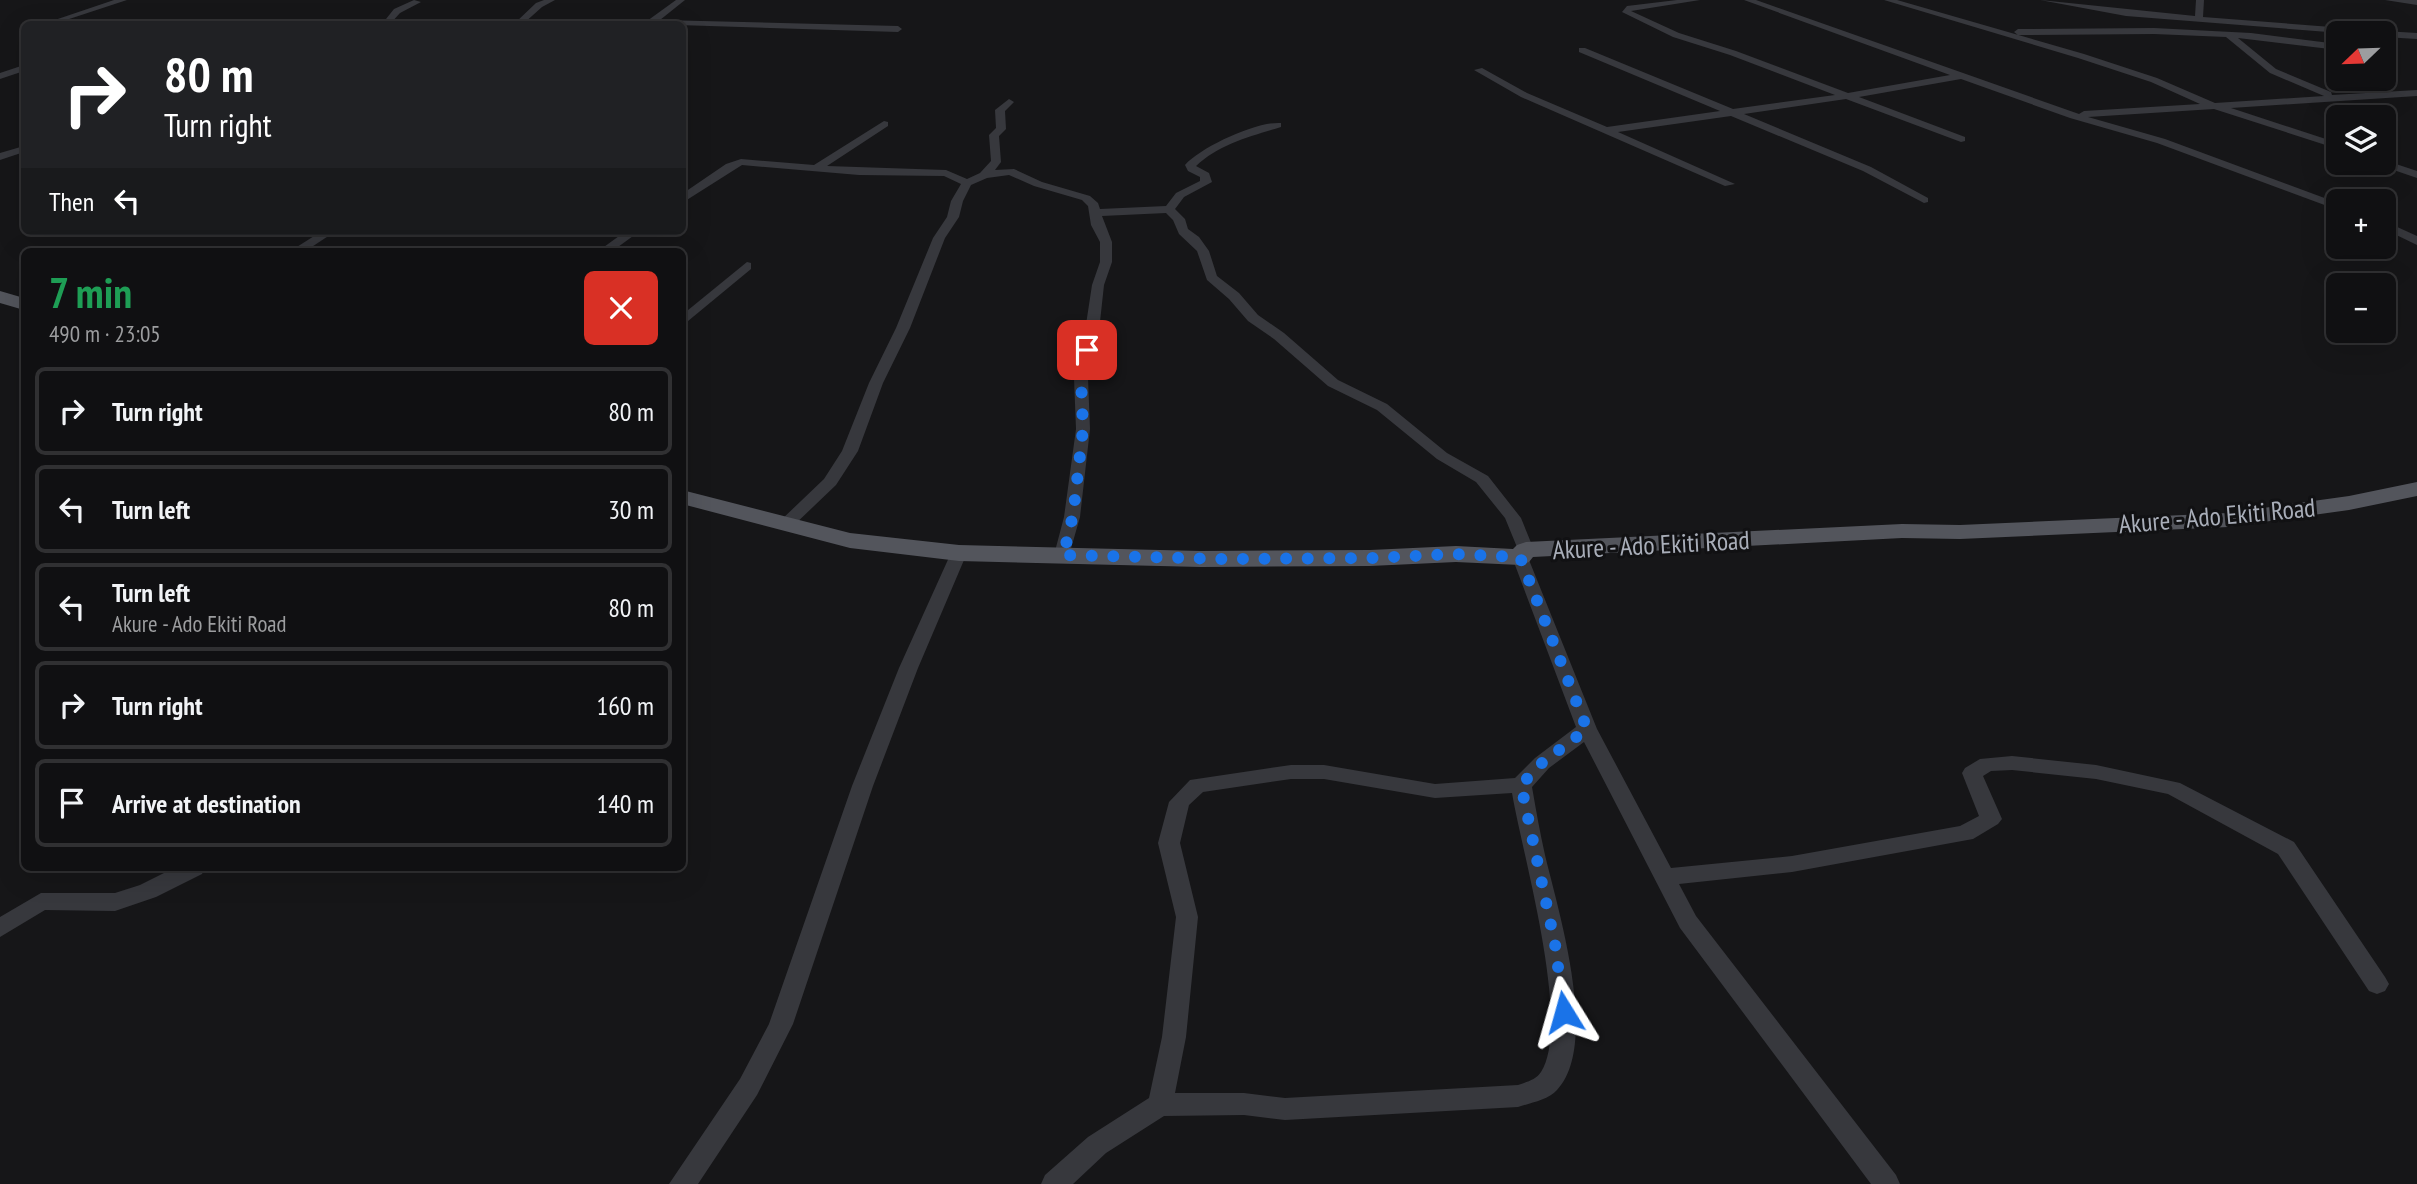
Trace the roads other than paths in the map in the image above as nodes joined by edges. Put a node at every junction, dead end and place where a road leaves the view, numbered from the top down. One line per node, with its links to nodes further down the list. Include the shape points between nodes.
1 (123, 0): 14 (street)
2 (551, 0): 16 (street)
3 (681, 0): 17 (street)
4 (1696, 0): 32 (street, via 1626,12 1676,35)
5 (1769, 0): 10 (street)
6 (1888, 0): 21 (street)
7 (2044, 0): 13 (street)
8 (2200, 0): 13 (street)
9 (2389, 0): 12 (street)
10 (1751, 1): 30 (street)
11 (417, 2): 15 (street, via 397,11)
12 (2417, 2)
13 (2199, 20): 20 (street)
14 (56, 21)
15 (389, 21)
16 (521, 21)
17 (652, 21)
18 (686, 24): 19 (street)
19 (898, 29)
20 (2326, 30)
21 (2011, 34): 22 (street, via 2102,29); 35 (street, via 2154,80)
22 (2229, 35): 25 (street); 33 (street, via 2273,71)
23 (2396, 35): 24 (street)
24 (2417, 36)
25 (2326, 46)
26 (1582, 50): 36 (street)
27 (21, 69): 29 (street)
28 (1479, 70): 40 (street, via 1524,95)
29 (0, 76)
30 (1962, 76): 32 (street); 37 (street)
31 (2415, 95): 33 (street)
32 (1847, 96): 36 (street); 41 (street)
33 (2334, 97): 35 (street)
34 (1009, 102): 45 (street, via 1000,110 1000,129 994,135)
35 (2212, 105): 37 (street); 42 (street)
36 (1731, 112): 40 (street); 54 (street, via 1867,169)
37 (2074, 116): 55 (street, via 2161,141)
38 (884, 124): 46 (street)
39 (1277, 125): 56 (street, via 1214,148 1194,161 1192,169 1205,175 1206,182 1180,195)
40 (1609, 130): 52 (street)
41 (1961, 139)
42 (2326, 142)
43 (21, 150): 44 (street)
44 (0, 157)
45 (996, 162): 48 (street); 49 (street)
46 (818, 167): 51 (street, via 946,173); 53 (street, via 735,163)
47 (2396, 168): 50 (street)
48 (1010, 172): 49 (street); 57 (street, via 1086,198)
49 (984, 175): 51 (street)
50 (2417, 176)
51 (967, 183): 70 (street, via 850,451 830,482)
52 (1729, 184)
53 (686, 197)
54 (1924, 200)
55 (2326, 202)
56 (1169, 209): 57 (street); 72 (street, via 1210,261 1212,277 1253,318 1333,383 1382,407 1442,456 1482,479 1513,518)
57 (1096, 213): 73 (street, via 1106,242 1106,262 1081,378 1083,429 1072,517)
58 (2396, 231): 61 (street)
59 (320, 235): 62 (street)
60 (628, 235): 63 (street)
61 (2417, 241)
62 (301, 248)
63 (609, 248)
64 (747, 266): 67 (street)
65 (0, 297): 66 (main road)
66 (21, 303)
67 (686, 318)
68 (2417, 489): 72 (main road, Akure - Ado Ekiti Road, via 2228,520 1902,531)
69 (686, 498): 70 (main road, Akure - Ado Ekiti Road)
70 (785, 526): 71 (main road, Akure - Ado Ekiti Road, via 850,540)
71 (959, 553): 73 (main road, Akure - Ado Ekiti Road); 81 (street, via 926,622 865,779 765,1061)
72 (1523, 554): 73 (main road, Akure - Ado Ekiti Road, via 1227,559); 74 (street)
73 (1062, 555)
74 (1587, 729): 75 (street); 77 (street)
75 (1521, 785): 80 (street, via 1434,792 1324,772 1197,785 1179,802 1169,843 1187,917 1174,1037); 80 (street, via 1555,944 1564,1012 1563,1041 1549,1081 1518,1096 1366,1106)
76 (188, 871): 78 (street, via 116,902 41,902)
77 (1667, 877): 79 (street, via 1792,864 1965,833 1991,818 1972,773 1987,764 2096,772 2174,788 2286,848); 83 (street, via 1688,922)
78 (0, 928)
79 (2377, 984)
80 (1160, 1105): 82 (street, via 1097,1145)
81 (682, 1184)
82 (1054, 1184)
83 (1887, 1184)

